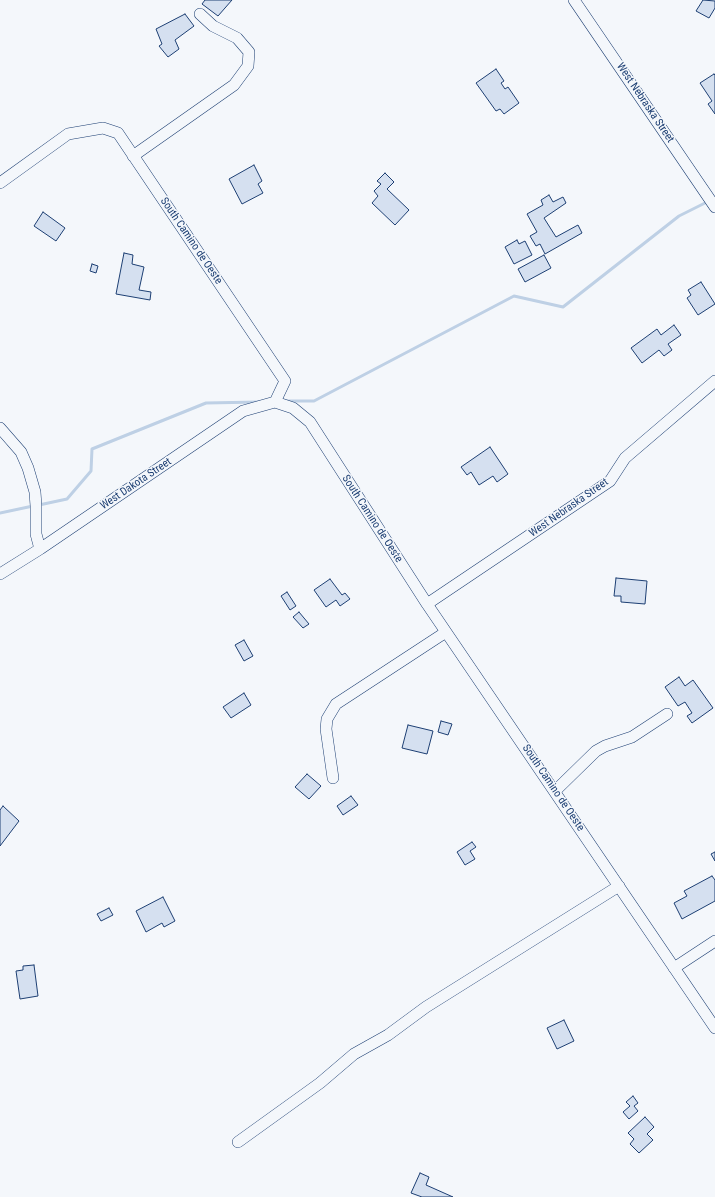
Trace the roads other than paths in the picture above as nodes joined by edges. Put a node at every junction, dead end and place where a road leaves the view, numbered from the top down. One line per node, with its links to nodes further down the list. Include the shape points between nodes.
1 (574, 0): 5 (street, West Nebraska Street)
2 (200, 14): 3 (street, via 213,26 237,38 249,52 248,66 234,85)
3 (133, 156): 4 (street, South Camino de Oeste, via 118,133 103,128 68,134); 7 (street, South Camino de Oeste, via 285,381)
4 (0, 183)
5 (715, 207)
6 (715, 381): 11 (street, West Nebraska Street, via 625,458 610,481)
7 (275, 402): 9 (street, West Dakota Street, via 243,411); 11 (street, South Camino de Oeste, via 293,408 310,422)
8 (0, 428): 9 (street, via 21,452 28,468 35,492 36,534)
9 (40, 549): 10 (street, West Dakota Street)
10 (0, 574)
11 (427, 604): 12 (street, South Camino de Oeste)
12 (446, 632): 14 (street, via 336,704 327,719 326,729); 15 (street, South Camino de Oeste)
13 (667, 714): 15 (street, via 632,738 596,751)
14 (333, 778)
15 (555, 791): 16 (street, South Camino de Oeste)
16 (619, 886): 18 (street, South Camino de Oeste); 20 (street, via 426,1007 388,1035 354,1054 320,1083)
17 (715, 941): 18 (street)
18 (674, 968): 19 (street, South Camino de Oeste)
19 (715, 1028)
20 (238, 1142)

